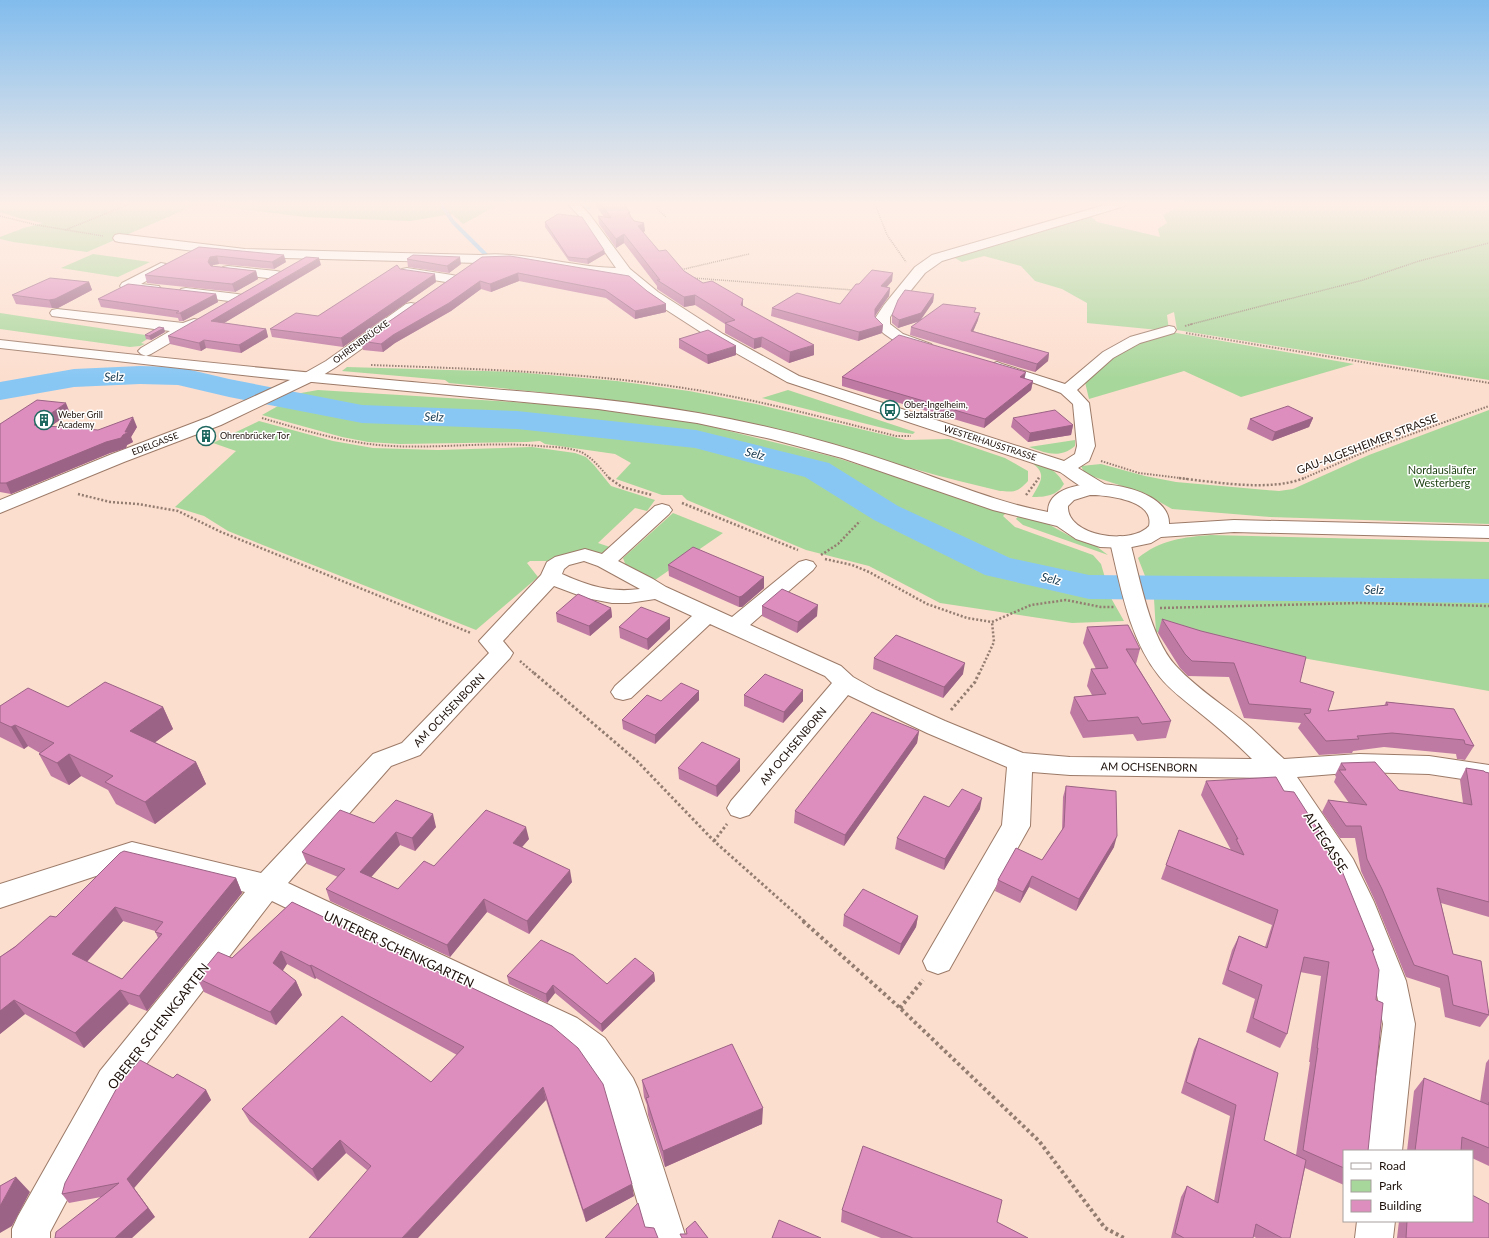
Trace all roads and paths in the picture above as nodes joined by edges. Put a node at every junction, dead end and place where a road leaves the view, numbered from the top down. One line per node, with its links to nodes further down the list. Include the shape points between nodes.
1 (300, 262): 16 (street)
2 (476, 262): 15 (street, OHRENBRÜCKE)
3 (547, 262): 13 (street)
4 (620, 262): 13 (street, WESTERHAUSSTRASSE)
5 (714, 262): 13 (path)
6 (906, 262): 11 (path, via 912,268)
7 (932, 262): 11 (street)
8 (1420, 262): 22 (path, via 1363,280)
9 (160, 267): 16 (street, via 127,286)
10 (219, 269): 16 (street)
11 (920, 270): 17 (street)
12 (407, 272): 15 (street)
13 (631, 277): 32 (street, WESTERHAUSSTRASSE, via 718,337 793,379)
14 (686, 277): 17 (path)
15 (452, 279): 27 (street, OHRENBRÜCKE)
16 (258, 288): 18 (street)
17 (903, 289): 25 (street, via 883,316 883,325 898,337)
18 (217, 310)
19 (57, 313): 21 (street)
20 (204, 317): 21 (street)
21 (185, 328): 24 (street)
22 (1169, 330): 28 (path); 29 (street, via 1135,340 1108,355)
23 (0, 344): 27 (street)
24 (146, 351)
25 (943, 352)
26 (981, 363): 29 (street)
27 (309, 377): 33 (street, via 592,403 664,413 770,434); 35 (street, EDELGASSE, via 245,408)
28 (1489, 383)
29 (1067, 390): 31 (street, via 1081,403 1086,435)
30 (1489, 406): 31 (path, GAU-ALGESHEIMER STRASSE, via 1376,447 1301,479 1276,484 1234,484 1140,473)
31 (1083, 457): 32 (street)
32 (1066, 468): 36 (street, WESTERHAUSSTRASSE); 37 (street)
33 (896, 470): 39 (street, via 1021,501); 43 (street, via 1014,511)
34 (1039, 474): 38 (path, via 1036,484)
35 (58, 484): 40 (street, EDELGASSE); 57 (path, via 76,494 98,500 178,511 221,532)
36 (1099, 489): 37 (street); 44 (street, via 1128,495 1145,502)
37 (1080, 491): 39 (street)
38 (1024, 498)
39 (1060, 501): 43 (street, via 1058,509)
40 (0, 507)
41 (662, 510): 47 (street)
42 (860, 521): 48 (path, via 838,544)
43 (1063, 521): 46 (street, via 1086,536)
44 (1156, 522): 45 (street, via 1202,527 1267,526); 46 (street, via 1150,536)
45 (1489, 532)
46 (1120, 542): 52 (street, ALTEGASSE)
47 (605, 562): 49 (street, AM OCHSENBORN, via 585,555 562,561 554,566); 50 (street, AM OCHSENBORN)
48 (812, 562): 56 (street)
49 (551, 576): 50 (street, via 570,586 608,597 621,598); 57 (street, AM OCHSENBORN)
50 (658, 592): 54 (street, AM OCHSENBORN)
51 (1066, 600): 52 (path, via 1100,607)
52 (1136, 604): 53 (path, via 1359,603); 62 (street, ALTEGASSE, via 1150,644 1166,671 1242,734)
53 (1489, 606)
54 (707, 614): 56 (street, AM OCHSENBORN); 59 (street)
55 (992, 622): 60 (path, via 994,642 975,682)
56 (735, 626): 58 (street, AM OCHSENBORN, via 833,671)
57 (496, 647): 65 (street, AM OCHSENBORN, via 411,749 382,760); 68 (path, via 518,659 637,761 714,841)
58 (845, 683): 60 (street, AM OCHSENBORN); 64 (street, AM OCHSENBORN)
59 (623, 692)
60 (936, 727): 61 (street, AM OCHSENBORN)
61 (1020, 762): 62 (street, AM OCHSENBORN, via 1070,766); 67 (street, via 1016,826)
62 (1278, 770): 63 (street, AM OCHSENBORN, via 1359,763 1429,765); 69 (street, ALTEGASSE, via 1343,867 1390,981 1399,1024)
63 (1489, 774)
64 (740, 808)
65 (267, 886): 66 (street, UNTERER SCHENKGARTEN, via 132,853); 71 (street, OBERER SCHENKGARTEN, via 112,1082 31,1229); 72 (street, UNTERER SCHENKGARTEN, via 566,1028 594,1049 621,1089)
66 (0, 896)
67 (938, 962): 68 (path)
68 (900, 1008): 73 (path, via 1039,1141 1105,1228)
69 (1384, 1150)
70 (1376, 1222): 74 (street)
71 (30, 1238)
72 (667, 1238)
73 (1124, 1238)
74 (1374, 1238)

